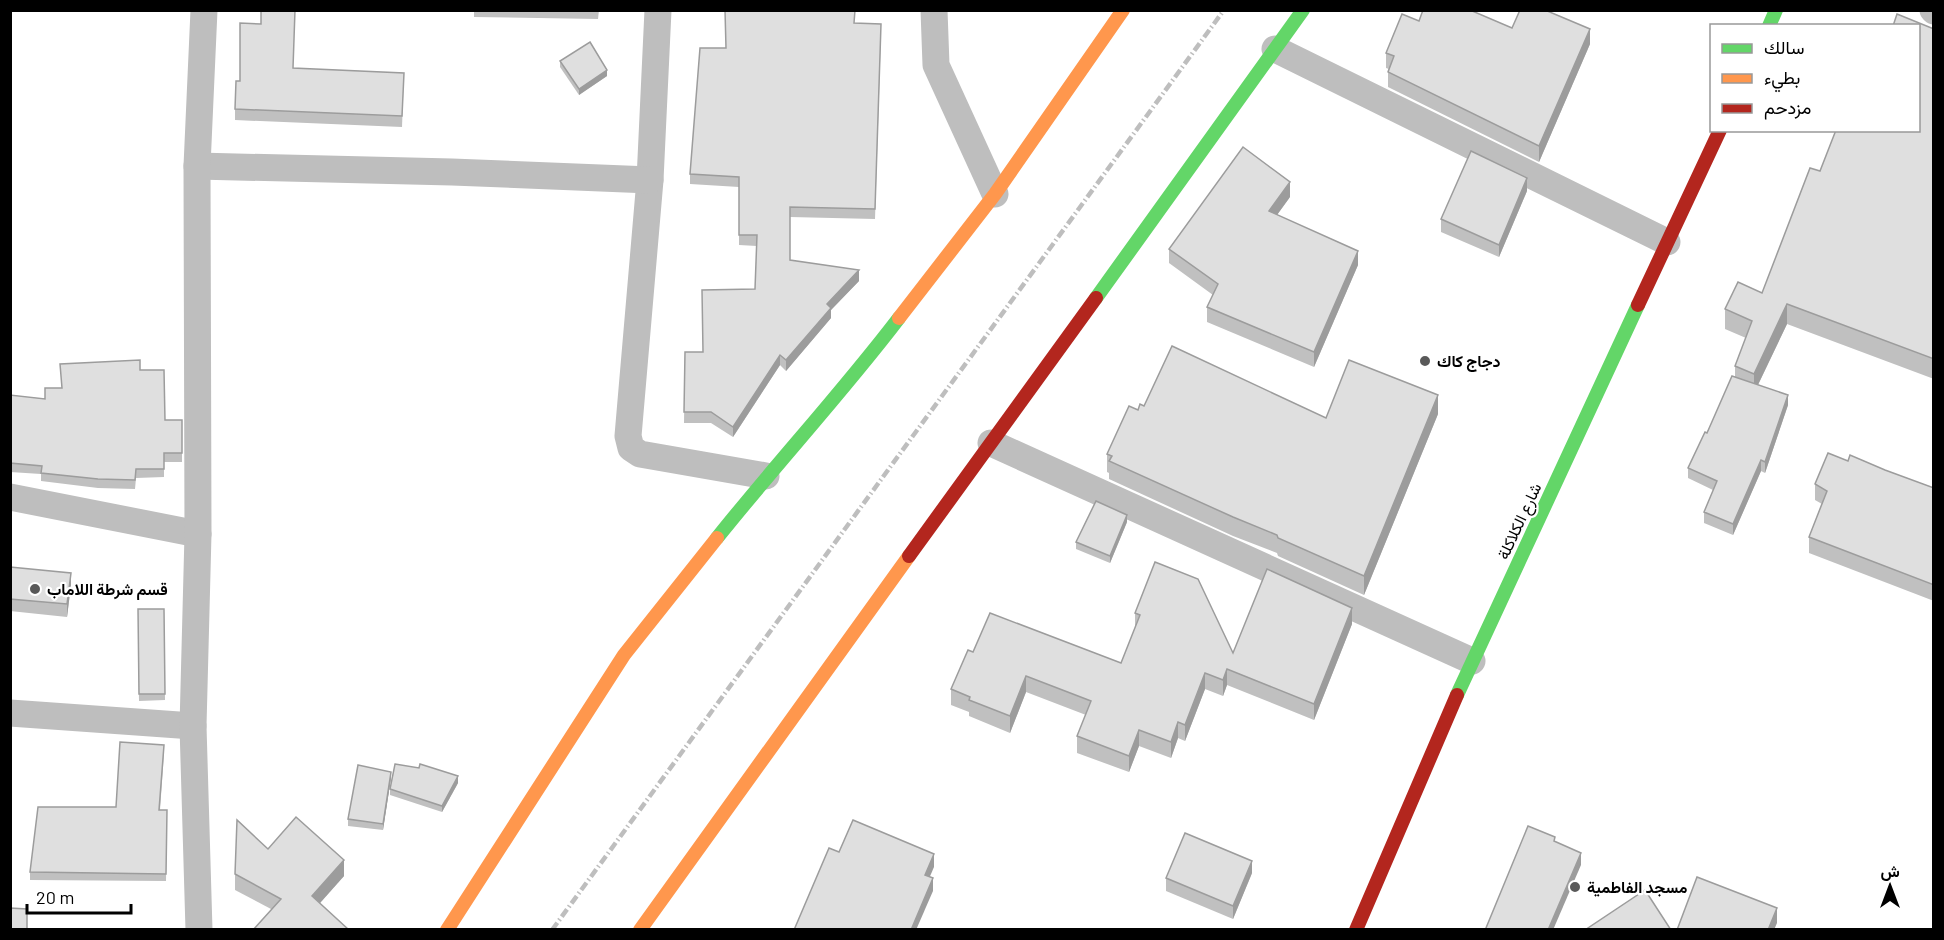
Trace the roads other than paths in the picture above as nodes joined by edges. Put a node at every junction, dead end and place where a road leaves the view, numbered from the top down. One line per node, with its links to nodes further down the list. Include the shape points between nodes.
1 (204, 10): 10 (street)
2 (658, 10): 11 (street)
3 (934, 10): 12 (street, via 936,65)
4 (1123, 10): 12 (street)
5 (1303, 10): 8 (street)
6 (1776, 10): 7 (street)
7 (1770, 24)
8 (1275, 49): 13 (street); 14 (street)
9 (1719, 132): 13 (street, شارع الكلاكلة)
10 (197, 166): 11 (street); 17 (street)
11 (650, 180): 15 (street, via 628,436 631,448 640,454)
12 (995, 194): 15 (street, via 876,348)
13 (1667, 242): 18 (street, شارع الكلاكلة)
14 (991, 443): 18 (street); 23 (street)
15 (766, 476): 22 (street, via 624,655)
16 (10, 497): 17 (street)
17 (198, 534): 20 (street)
18 (1472, 661): 24 (street, شارع الكلاكلة)
19 (10, 713): 20 (street)
20 (193, 726): 21 (street)
21 (199, 930)
22 (447, 930)
23 (640, 930)
24 (1356, 930)

